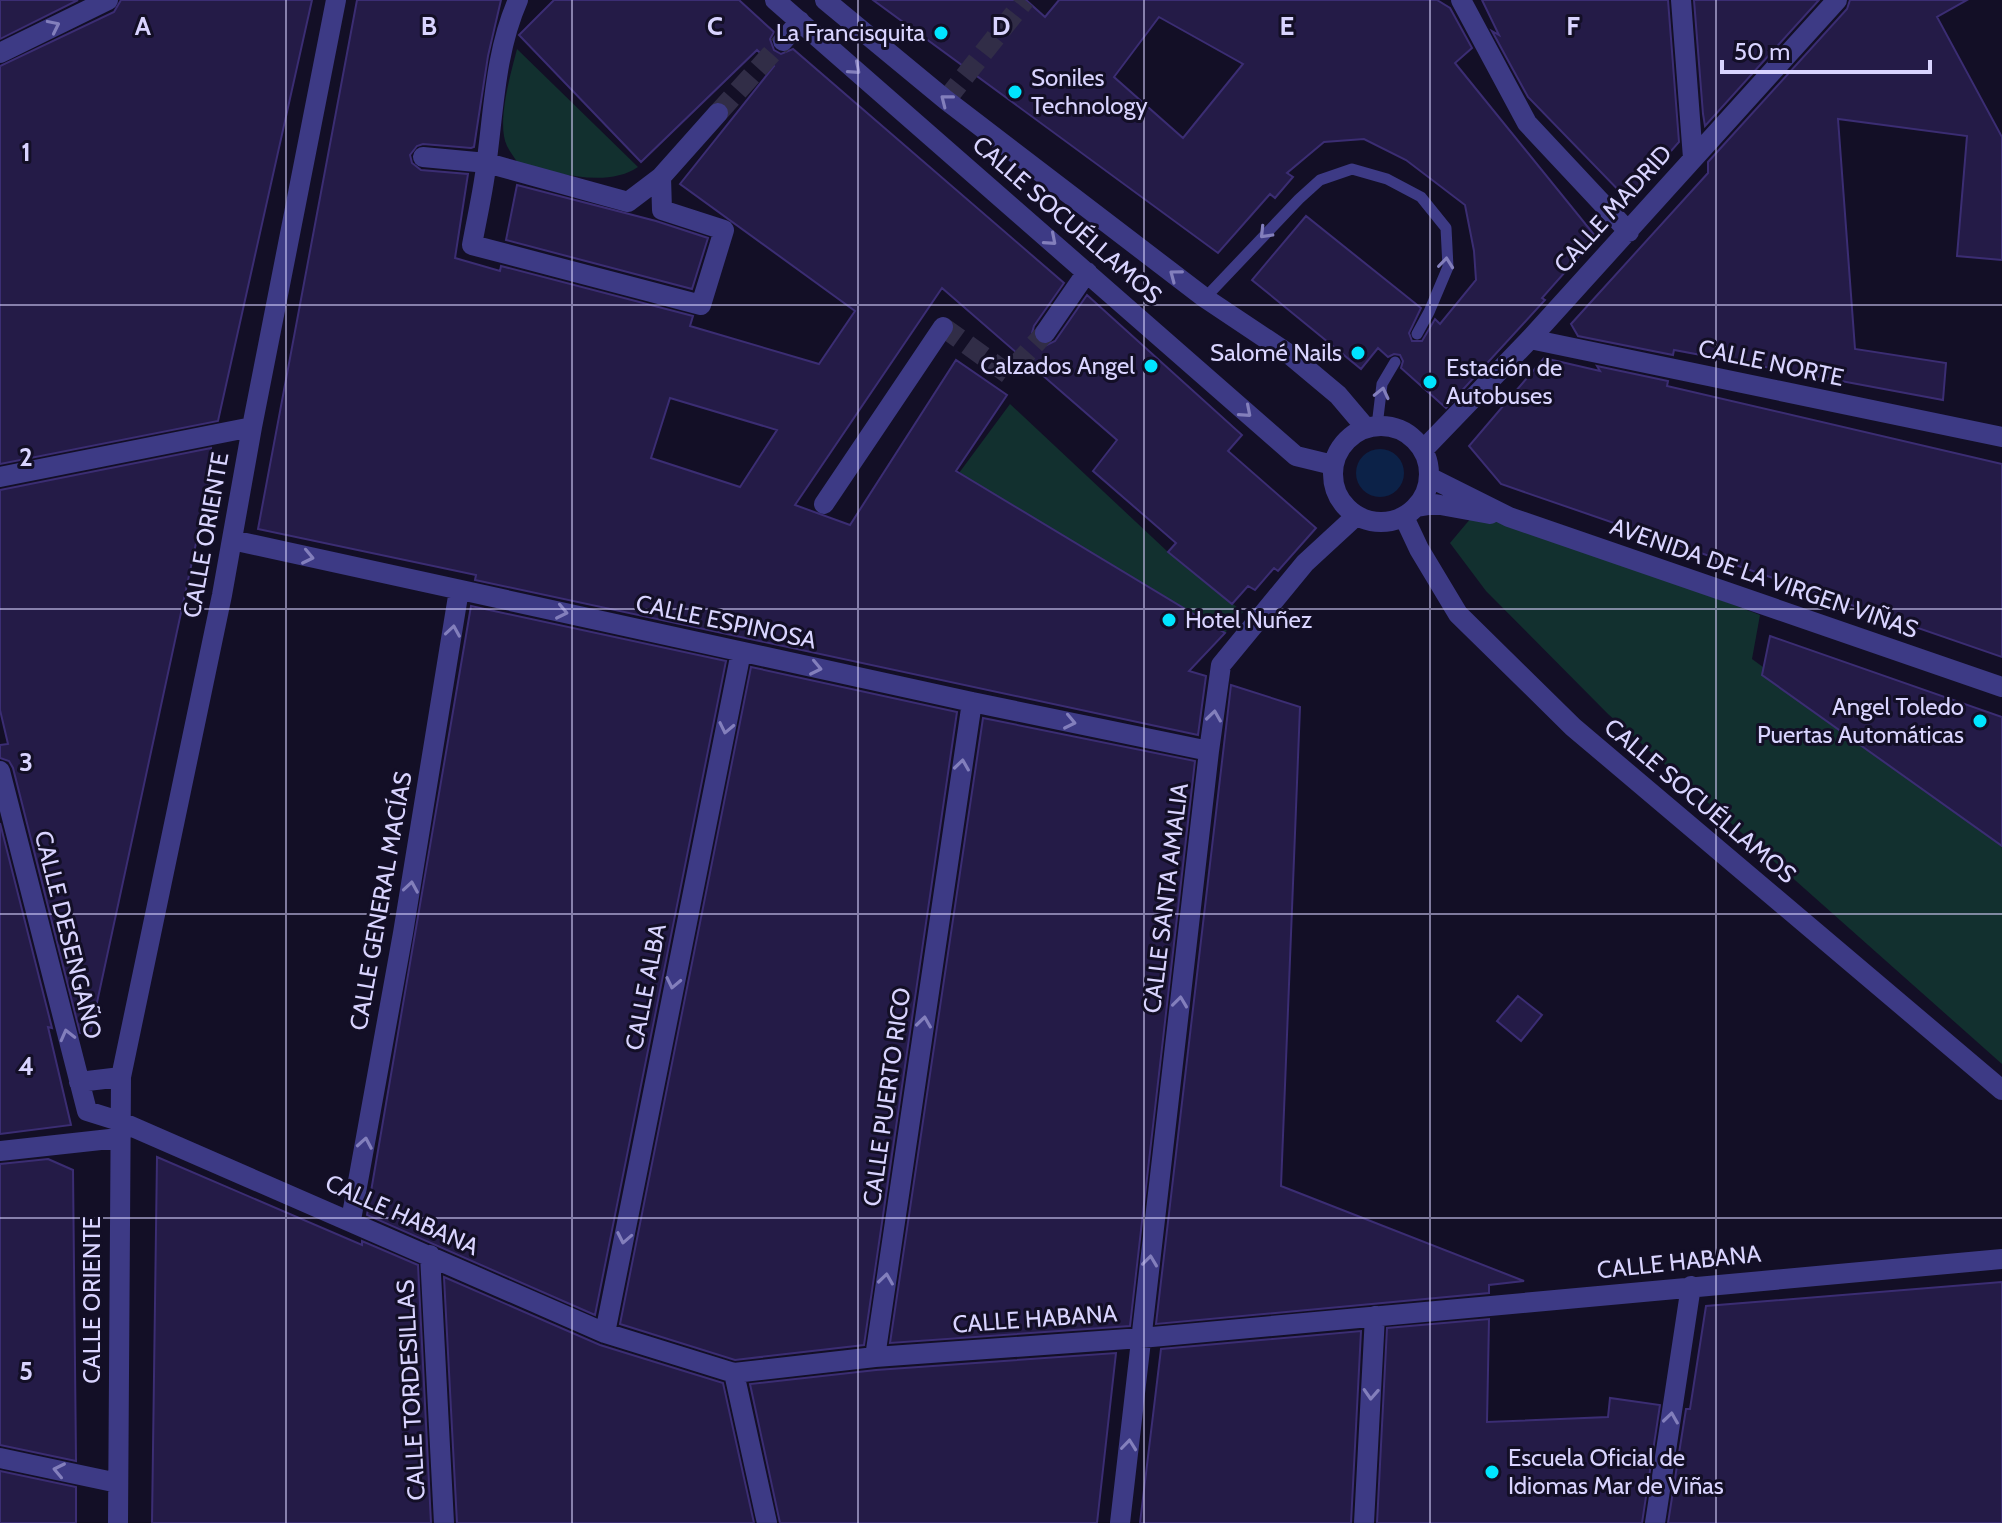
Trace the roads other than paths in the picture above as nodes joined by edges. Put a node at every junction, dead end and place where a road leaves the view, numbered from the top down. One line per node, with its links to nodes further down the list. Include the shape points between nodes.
1 (108, 0): 11 (street, one-way to 1)
2 (336, 0): 25 (street, CALLE ORIENTE)
3 (518, 0): 15 (street, via 499,62)
4 (775, 0): 9 (street, CALLE SOCUÉLLAMOS)
5 (825, 0): 19 (street, CALLE SOCUÉLLAMOS, one-way to 5, via 946,100)
6 (1461, 0): 17 (street, via 1527,123)
7 (1681, 0): 14 (street)
8 (1837, 0): 14 (street, CALLE MADRID)
9 (800, 21): 10 (street); 18 (street, CALLE SOCUÉLLAMOS, one-way to 18)
10 (783, 41)
11 (0, 53)
12 (718, 113): 16 (street)
13 (423, 157): 15 (street)
14 (1693, 158): 17 (street, CALLE MADRID)
15 (487, 163): 16 (street, via 628,202); 16 (street, via 472,245 701,305 724,230 662,210)
16 (661, 177)
17 (1629, 232): 23 (street, CALLE MADRID)
18 (1087, 272): 21 (street); 29 (street, CALLE SOCUÉLLAMOS, one-way to 29, via 1296,456)
19 (1205, 298): 22 (lane, one-way to 19, via 1448,267 1446,228 1421,197 1352,169 1320,180); 26 (street, CALLE SOCUÉLLAMOS, via 1289,354)
20 (943, 327): 32 (street)
21 (1045, 333)
22 (1417, 334)
23 (1530, 339): 27 (street, CALLE NORTE); 28 (street, CALLE MADRID)
24 (1395, 362): 26 (lane, one-way to 24, via 1382,384)
25 (252, 427): 30 (street); 36 (street, CALLE ORIENTE)
26 (1372, 427): 28 (street, via 1401,430); 29 (street, via 1348,438)
27 (2002, 437)
28 (1423, 450): 31 (street)
29 (1333, 465): 34 (street, via 1336,494)
30 (0, 477)
31 (1429, 477): 33 (street, via 1423,498); 35 (street, AVENIDA DE LA VIRGEN VIÑAS)
32 (824, 504)
33 (1411, 512): 34 (street, via 1388,522); 35 (street, AVENIDA DE LA VIRGEN VIÑAS, via 1435,504); 45 (street, CALLE SOCUÉLLAMOS, via 1419,549 1458,614 1573,727)
34 (1356, 516): 41 (street, CALLE SANTA AMALIA, one-way to 34, via 1221,665 1305,563)
35 (1509, 517): 39 (street, AVENIDA DE LA VIRGEN VIÑAS)
36 (232, 540): 37 (street, CALLE ESPINOSA, one-way to 37); 43 (street, CALLE ORIENTE)
37 (459, 590): 38 (street, CALLE ESPINOSA, one-way to 38); 49 (street, CALLE GENERAL MACÍAS, one-way to 37)
38 (741, 652): 40 (street, CALLE ESPINOSA, one-way to 40); 54 (street, CALLE ALBA, one-way to 54)
39 (2002, 687)
40 (972, 702): 41 (street, CALLE ESPINOSA, one-way to 41); 56 (street, CALLE PUERTO RICO, one-way to 40)
41 (1209, 751): 55 (street, CALLE SANTA AMALIA, one-way to 41)
42 (0, 771): 44 (street, CALLE DESENGAÑO, one-way to 42)
43 (121, 1077): 44 (street); 47 (street, CALLE ORIENTE)
44 (79, 1082): 46 (street, CALLE DESENGAÑO)
45 (2002, 1090)
46 (87, 1111): 47 (street, CALLE HABANA)
47 (119, 1129): 48 (street); 49 (street, CALLE HABANA); 59 (street, CALLE ORIENTE)
48 (0, 1151)
49 (351, 1220): 50 (street, CALLE HABANA)
50 (430, 1255): 54 (street, CALLE HABANA); 61 (street, CALLE TORDESILLAS)
51 (2002, 1259): 52 (street, CALLE HABANA)
52 (1691, 1286): 53 (street, CALLE HABANA); 65 (street, one-way to 52)
53 (1375, 1316): 55 (street, CALLE HABANA); 64 (street, one-way to 64)
54 (605, 1333): 57 (street, CALLE HABANA)
55 (1141, 1338): 56 (street, CALLE HABANA); 63 (street, CALLE SANTA AMALIA, one-way to 55)
56 (875, 1357): 57 (street, CALLE HABANA)
57 (734, 1373): 62 (street)
58 (0, 1458): 59 (street, one-way to 58)
59 (118, 1483): 60 (street, CALLE ORIENTE)
60 (118, 1523)
61 (444, 1523)
62 (767, 1523)
63 (1120, 1523)
64 (1364, 1523)
65 (1655, 1523)

